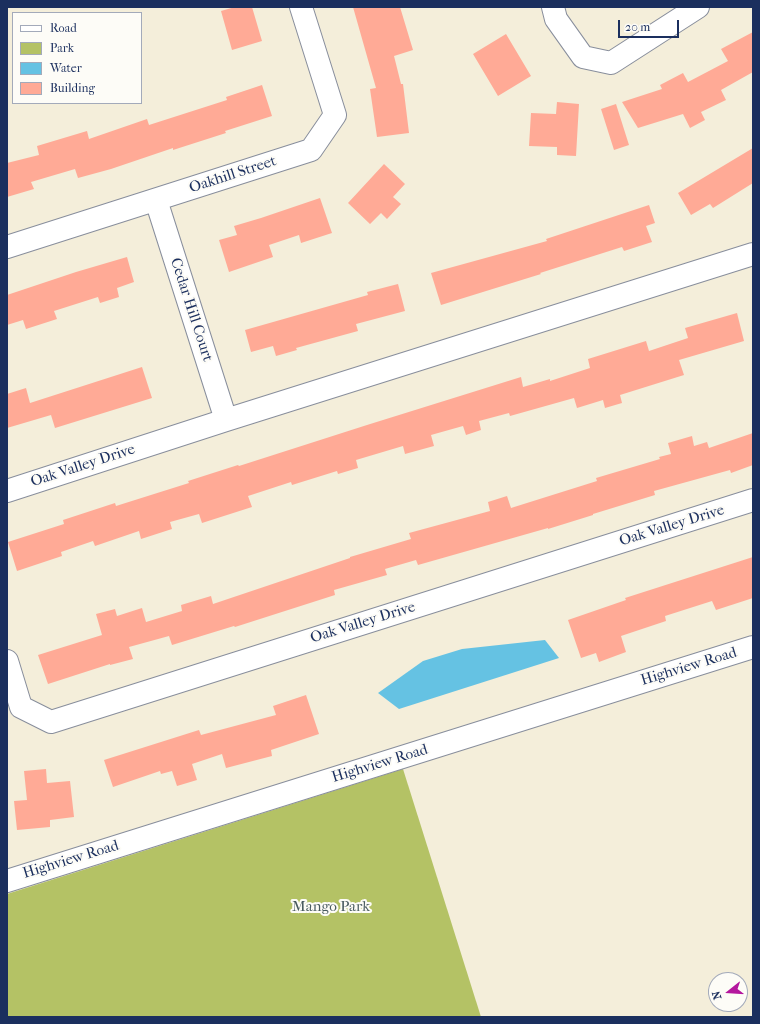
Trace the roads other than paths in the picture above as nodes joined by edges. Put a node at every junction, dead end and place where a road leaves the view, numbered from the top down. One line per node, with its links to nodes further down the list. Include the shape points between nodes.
1 (302, 7): 4 (street, Oakhill Street, via 335,115 311,150)
2 (553, 7): 3 (street, via 556,19 583,57 611,63)
3 (698, 7)
4 (156, 200): 5 (street, Oakhill Street); 7 (street, Cedar Hill Court)
5 (7, 247)
6 (753, 254): 7 (street, Oak Valley Drive)
7 (226, 420): 8 (street, Oak Valley Drive)
8 (7, 491)
9 (753, 500): 11 (street, Oak Valley Drive, via 51,722 21,707)
10 (753, 647): 12 (street, Highview Road)
11 (7, 661)
12 (7, 880)

